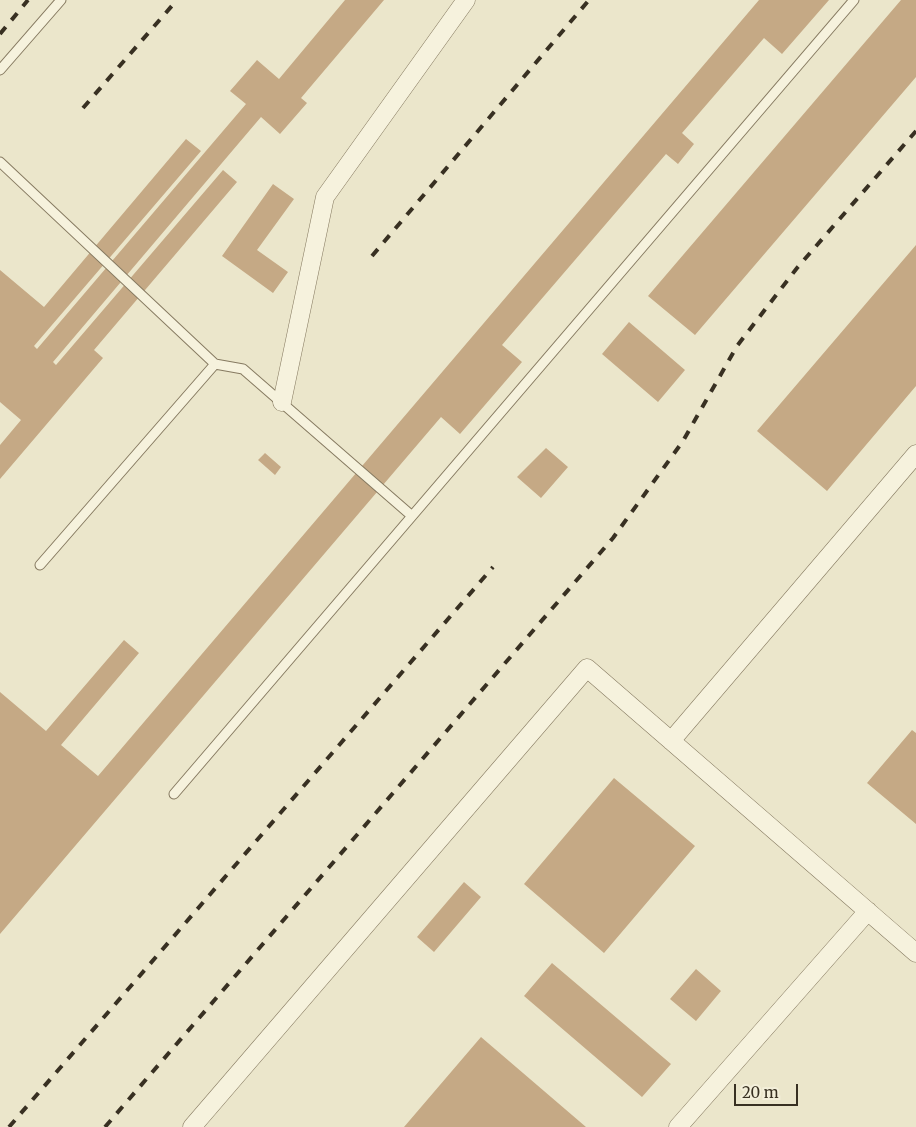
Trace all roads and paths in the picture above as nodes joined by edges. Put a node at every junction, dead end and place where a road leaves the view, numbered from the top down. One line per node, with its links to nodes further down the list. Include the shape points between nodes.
1 (61, 0): 4 (lane)
2 (466, 0): 7 (street, via 325,197)
3 (854, 0): 9 (lane)
4 (0, 70)
5 (0, 162): 6 (lane)
6 (215, 364): 7 (lane, via 244,369); 10 (lane)
7 (282, 402): 9 (lane)
8 (916, 454): 11 (street)
9 (412, 516): 12 (lane)
10 (40, 566)
11 (672, 741): 13 (street); 15 (street, via 587,668)
12 (174, 794)
13 (868, 911): 14 (street); 16 (street)
14 (916, 953)
15 (192, 1127)
16 (678, 1127)

